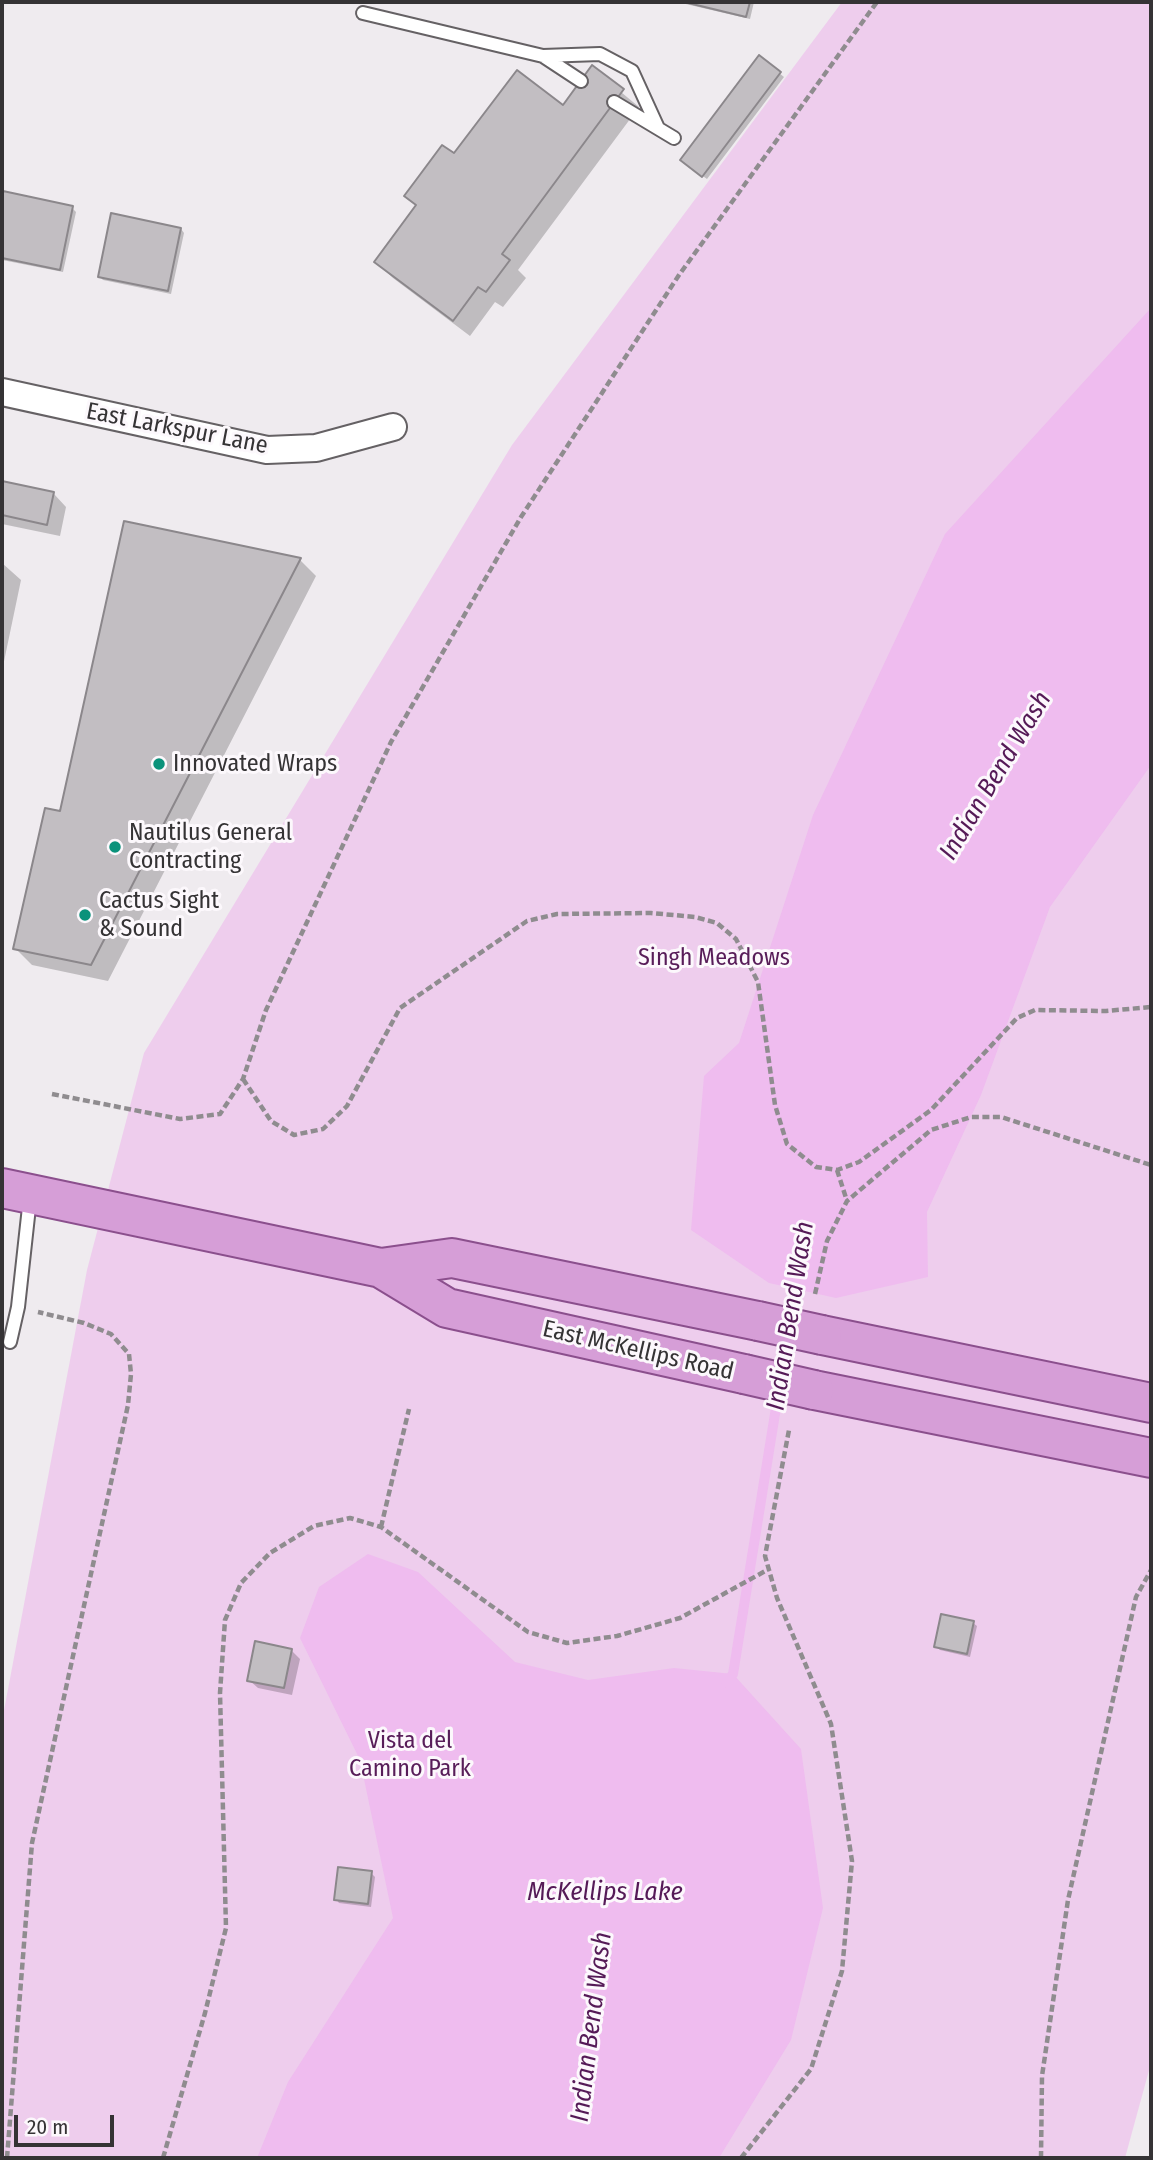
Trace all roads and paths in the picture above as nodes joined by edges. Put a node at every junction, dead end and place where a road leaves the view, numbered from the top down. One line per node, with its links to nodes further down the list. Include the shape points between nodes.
1 (877, 2): 11 (path, via 678,275 521,517 391,742 266,1010)
2 (363, 13): 3 (lane)
3 (543, 56): 4 (lane); 6 (lane, via 600,54 632,71)
4 (581, 81)
5 (614, 102): 6 (lane)
6 (658, 128): 7 (lane)
7 (674, 138)
8 (2, 392): 9 (street, East Larkspur Lane, via 267,450 316,448)
9 (393, 427)
10 (1151, 1007): 14 (path, via 1035,1010 1017,1017 931,1110 859,1163)
11 (243, 1079): 12 (path, via 220,1114 180,1119); 14 (path, via 271,1121 293,1135 323,1129 347,1106 400,1008 527,922 556,914 695,917 717,923 736,939 758,982 775,1105 787,1144 816,1167)
12 (52, 1094)
13 (1151, 1165): 16 (path, via 1001,1117 971,1117 931,1130)
14 (837, 1170): 16 (path)
15 (16, 1191): 17 (main road, East McKellips Road); 19 (lane)
16 (847, 1201): 18 (path, via 827,1241)
17 (381, 1268): 21 (main road, East McKellips Road, bridge, via 452,1258); 24 (main road, East McKellips Road, bridge, via 447,1308 814,1390)
18 (815, 1294)
19 (18, 1307): 20 (lane); 28 (path, via 111,1335 129,1354 131,1374 32,1843)
20 (10, 1342)
21 (1151, 1403)
22 (409, 1409): 25 (path)
23 (789, 1430): 26 (path, via 765,1556)
24 (1151, 1458)
25 (381, 1527): 26 (path, via 528,1632 566,1643 617,1636 680,1618); 29 (path, via 350,1518 314,1525 270,1553 241,1583 225,1620 220,1693 226,1928)
26 (769, 1569): 30 (path, via 831,1724 852,1861 842,1971 811,2068)
27 (1151, 1570): 31 (path, via 1136,1597 1068,1900 1042,2076)
28 (7, 2158)
29 (163, 2158)
30 (741, 2158)
31 (1041, 2158)

